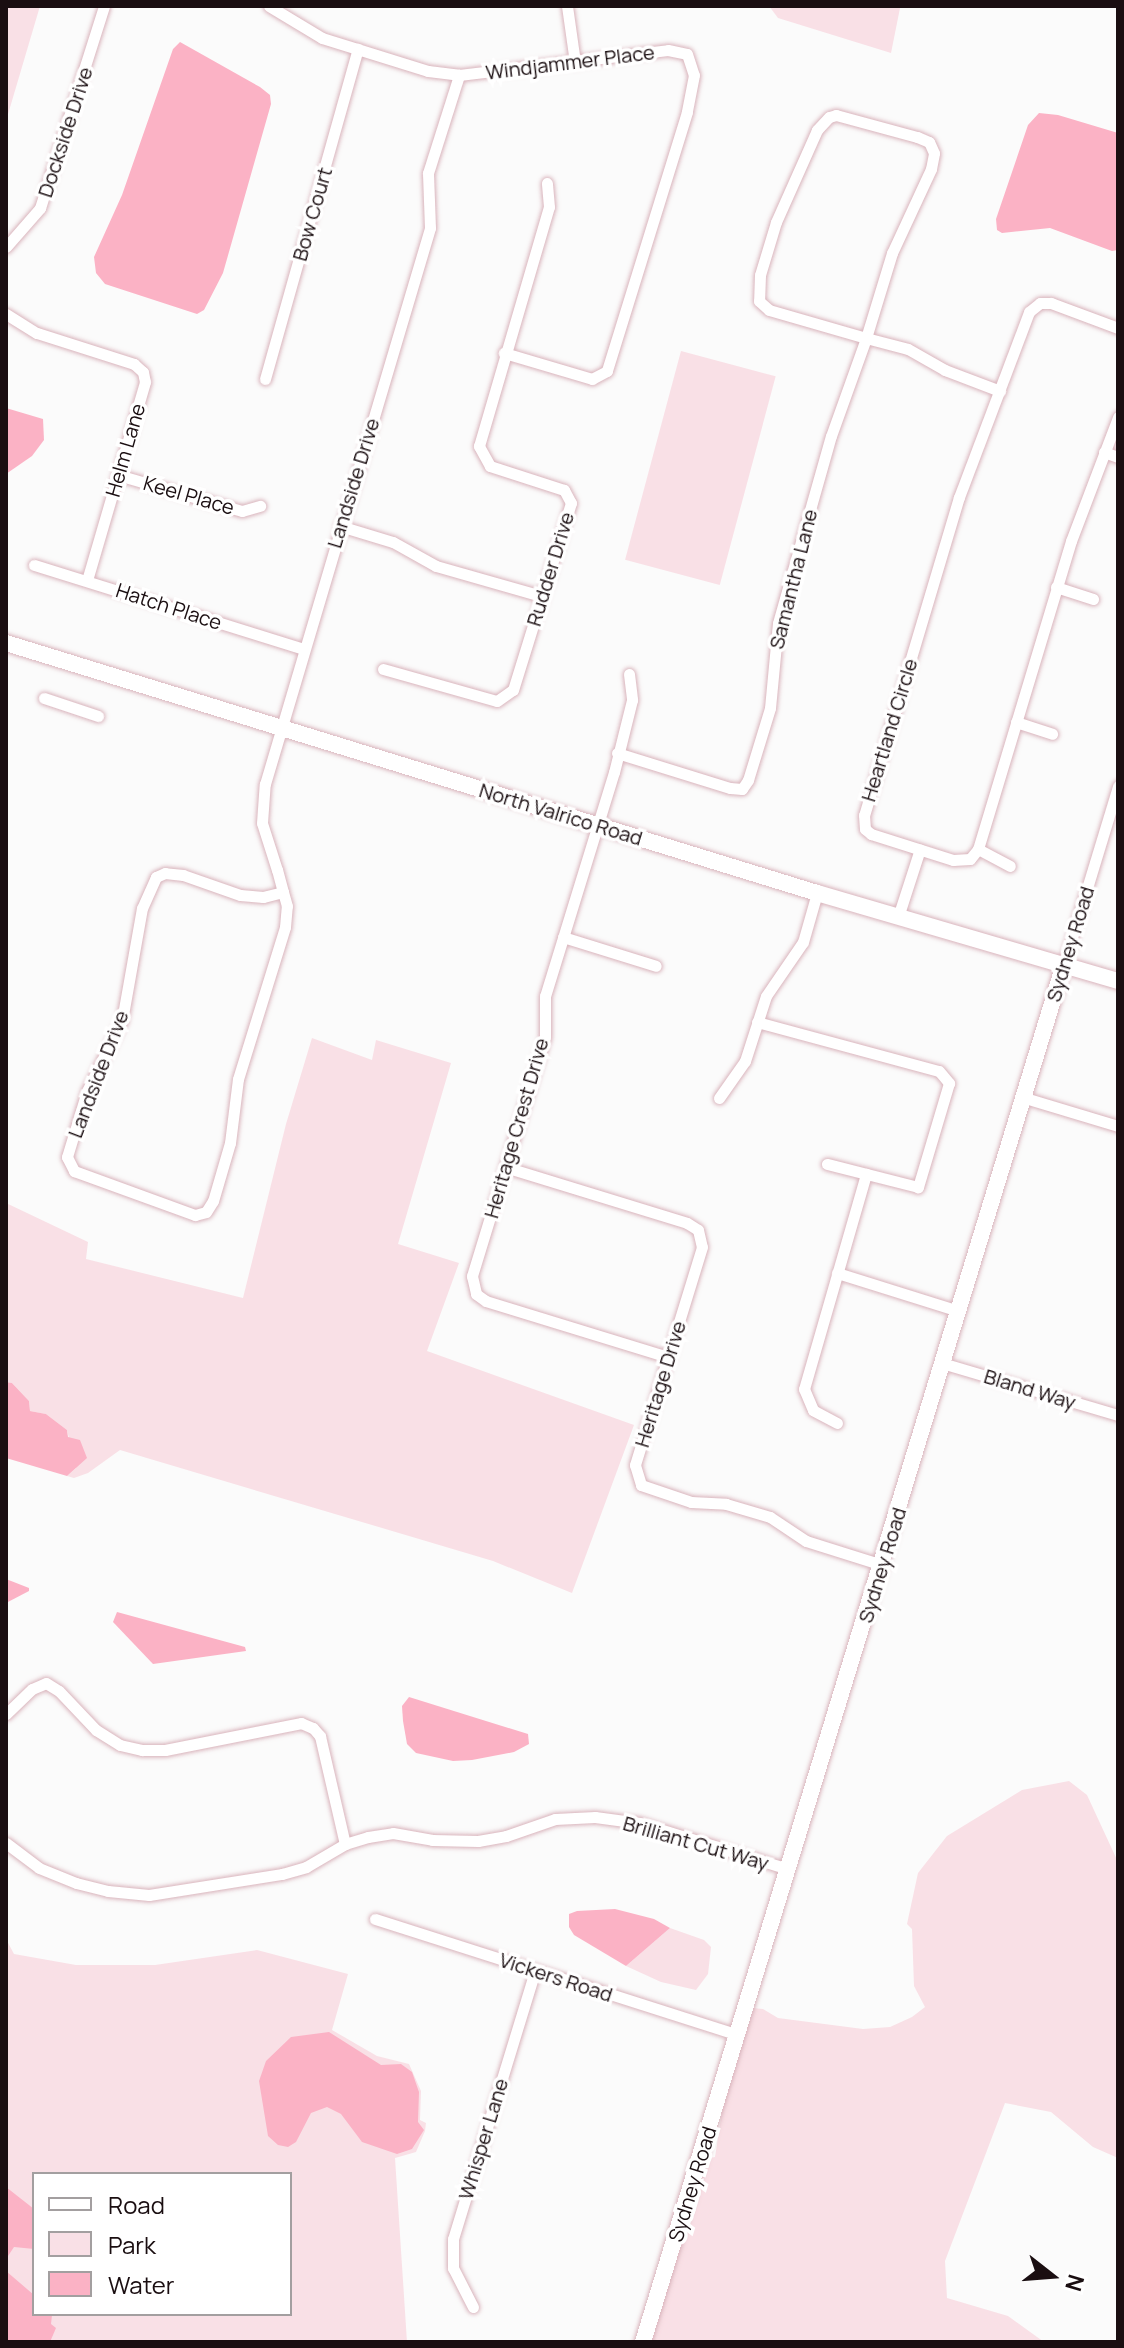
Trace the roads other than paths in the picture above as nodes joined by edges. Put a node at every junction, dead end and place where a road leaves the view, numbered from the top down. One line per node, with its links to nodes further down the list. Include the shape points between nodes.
1 (104, 6): 8 (street, Dockside Drive, via 40,208)
2 (269, 6): 4 (street, Windjammer Place, via 322,38)
3 (567, 6): 5 (street)
4 (358, 49): 6 (street, Windjammer Place); 13 (street, Bow Court)
5 (575, 62): 6 (street, Windjammer Place); 12 (street, Windjammer Place, via 668,50 687,54 694,75 687,112 607,371 592,379)
6 (459, 75): 20 (street, Landside Drive, via 428,173 430,228)
7 (547, 183): 12 (street, Rudder Drive, via 549,207)
8 (6, 247)
9 (6, 314): 18 (street, Helm Lane, via 37,333 134,364 143,372 145,382)
10 (1118, 328): 14 (street, Heartland Circle, via 1040,303 1029,312)
11 (866, 338): 11 (street, Samantha Lane, via 892,253 934,153 929,142 917,137 836,115 817,130 787,197 757,295 769,310); 14 (street, Samantha Lane, via 908,349); 35 (street, Samantha Lane, via 831,436 778,623 770,708 748,780 742,789 730,788)
12 (504, 353): 24 (street, Rudder Drive, via 479,446 490,466 564,490 571,503)
13 (265, 379)
14 (1000, 391): 38 (street, Heartland Circle, via 959,497 864,815 871,834)
15 (1118, 417): 16 (street)
16 (1104, 452): 17 (street); 23 (street)
17 (1118, 457)
18 (118, 475): 19 (street, Keel Place, via 242,511); 22 (street, Helm Lane)
19 (260, 506)
20 (340, 526): 24 (street, via 393,542 436,566); 27 (street, Landside Drive)
21 (34, 565): 22 (street, Hatch Place)
22 (87, 580): 27 (street, Hatch Place)
23 (1056, 587): 25 (street); 32 (street)
24 (541, 596): 28 (street, Rudder Drive, via 513,690 497,701)
25 (1093, 599)
26 (6, 643): 33 (street, North Valrico Road)
27 (303, 649): 33 (street, Landside Drive)
28 (383, 669)
29 (629, 674): 35 (street, Heritage Crest Drive, via 632,700)
30 (44, 698): 31 (street)
31 (98, 716)
32 (1016, 722): 34 (street); 39 (street)
33 (279, 729): 37 (street, North Valrico Road); 41 (street, Landside Drive, via 262,823)
34 (1052, 734)
35 (617, 753): 37 (street, Heritage Crest Drive)
36 (1118, 786): 45 (street, Sydney Road)
37 (599, 825): 42 (street, North Valrico Road); 44 (street, Heritage Crest Drive)
38 (916, 848): 39 (street, Heartland Circle, via 953,860 970,859); 43 (street)
39 (978, 849): 40 (street)
40 (1010, 866)
41 (283, 892): 41 (street, Landside Drive, via 285,927 238,1079 227,1157 206,1212 188,1214 74,1171 67,1157 87,1091 122,1020 142,908 156,877 183,875 240,895)
42 (817, 893): 43 (street, North Valrico Road); 48 (street, via 803,942 766,996)
43 (895, 916): 45 (street, North Valrico Road)
44 (563, 937): 46 (street); 53 (street, Heritage Crest Drive, via 545,996 545,1037)
45 (1064, 964): 47 (street, North Valrico Road); 49 (street, Sydney Road)
46 (656, 966)
47 (1118, 981)
48 (757, 1022): 50 (street, via 745,1061); 54 (street, via 939,1071 949,1083 918,1187)
49 (1022, 1097): 51 (street); 56 (street, Sydney Road)
50 (719, 1098)
51 (1118, 1126)
52 (827, 1164): 54 (street)
53 (505, 1167): 57 (street, Heritage Crest Drive, via 472,1276 476,1294); 57 (street, Heritage Drive, via 698,1230 702,1247)
54 (866, 1174): 55 (street)
55 (837, 1273): 56 (street); 60 (street, via 804,1389 813,1410)
56 (958, 1311): 58 (street, Sydney Road)
57 (668, 1357): 61 (street, Heritage Drive, via 635,1465 641,1485 691,1502 726,1504 770,1517 806,1541)
58 (942, 1363): 59 (street, Bland Way); 61 (street, Sydney Road)
59 (1118, 1415)
60 (837, 1423)
61 (882, 1565): 65 (street, Sydney Road)
62 (6, 1714): 64 (street, via 46,1683 96,1730 120,1745 142,1750 301,1723 320,1736)
63 (6, 1843): 64 (street, Brilliant Cut Way, via 39,1868 76,1883 149,1895 282,1874)
64 (345, 1844): 65 (street, Brilliant Cut Way, via 393,1833 478,1841 555,1819 595,1817 640,1823)
65 (789, 1869): 68 (street, Sydney Road)
66 (375, 1919): 67 (street, Vickers Road)
67 (535, 1971): 68 (street, Vickers Road); 69 (street, Whisper Lane, via 453,2239 453,2268)
68 (738, 2035): 70 (street, Sydney Road)
69 (473, 2307)
70 (643, 2342)

